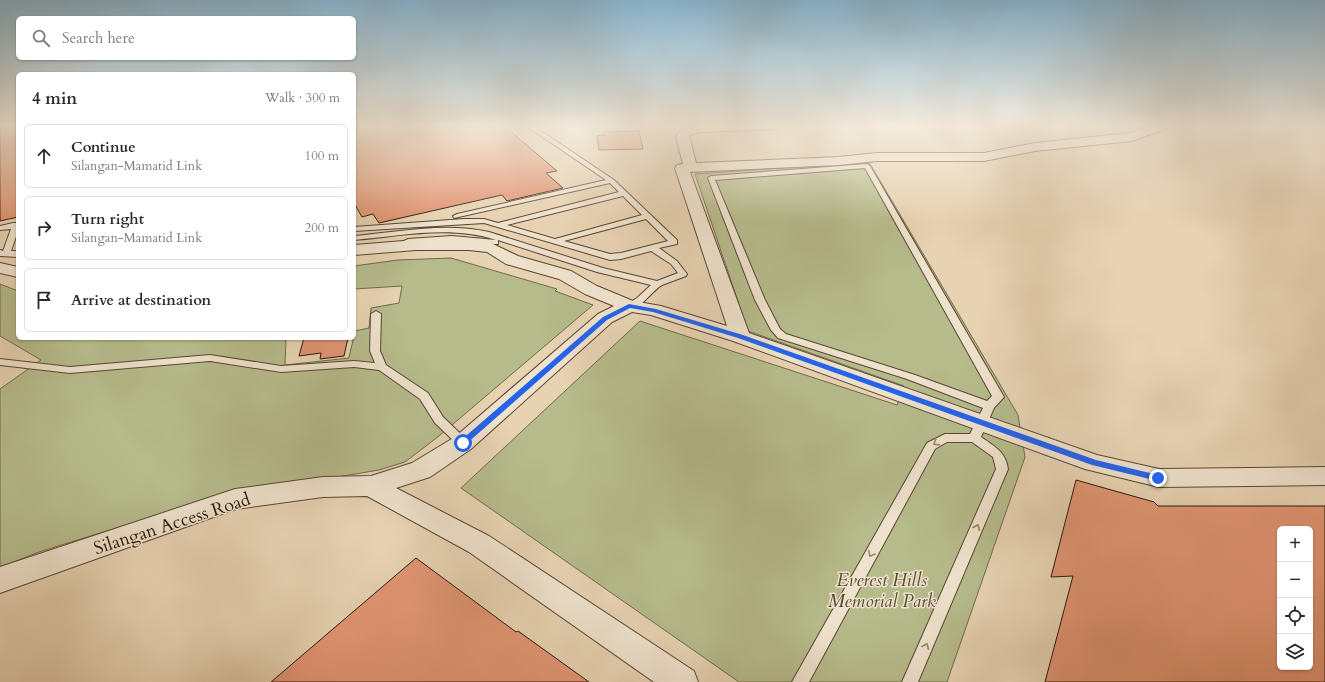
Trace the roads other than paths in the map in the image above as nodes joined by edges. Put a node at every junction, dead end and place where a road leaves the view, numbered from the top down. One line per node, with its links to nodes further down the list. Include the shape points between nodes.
1 (576, 157): 5 (lane)
2 (688, 157): 4 (street)
3 (985, 157): 4 (street, via 876,157 839,162)
4 (691, 168): 26 (street, via 682,168)
5 (612, 181): 6 (lane); 8 (lane, via 454,217)
6 (624, 193): 7 (lane); 10 (lane)
7 (647, 216): 15 (lane); 18 (lane, via 674,242)
8 (453, 222): 10 (lane, via 484,221); 13 (lane)
9 (16, 225): 12 (lane)
10 (498, 225): 15 (lane)
11 (16, 227): 21 (lane)
12 (0, 228)
13 (356, 229)
14 (356, 238): 17 (lane, via 470,231)
15 (556, 241): 18 (lane, via 610,257)
16 (356, 246): 17 (lane, via 430,239 469,239)
17 (530, 248): 23 (lane, via 600,270)
18 (653, 248): 23 (lane, via 682,271 682,274)
19 (356, 250): 24 (street, via 416,245 469,245 491,248 512,260 565,275 591,290)
20 (16, 254): 21 (lane)
21 (2, 258): 22 (street)
22 (16, 270)
23 (658, 284): 24 (lane)
24 (629, 306): 26 (street, via 654,310); 30 (street, via 605,318)
25 (376, 314): 28 (lane, via 374,351)
26 (740, 336): 29 (street)
27 (0, 362): 28 (lane, via 70,370 210,358 281,369 340,364)
28 (382, 367): 30 (lane, via 424,396 438,420)
29 (982, 422): 29 (lane, via 998,397 867,166 711,178 760,300 782,336 911,377); 31 (street, via 1094,463 1158,478); 35 (lane, one-way to 35, via 931,446); 36 (lane, one-way to 29, via 1002,469 1001,461)
30 (463, 443): 32 (street, via 421,470)
31 (1325, 476)
32 (371, 486): 33 (street, Silangan Access Road, via 323,487 235,499); 34 (street, via 479,544)
33 (0, 580)
34 (682, 682)
35 (800, 682)
36 (910, 682)

